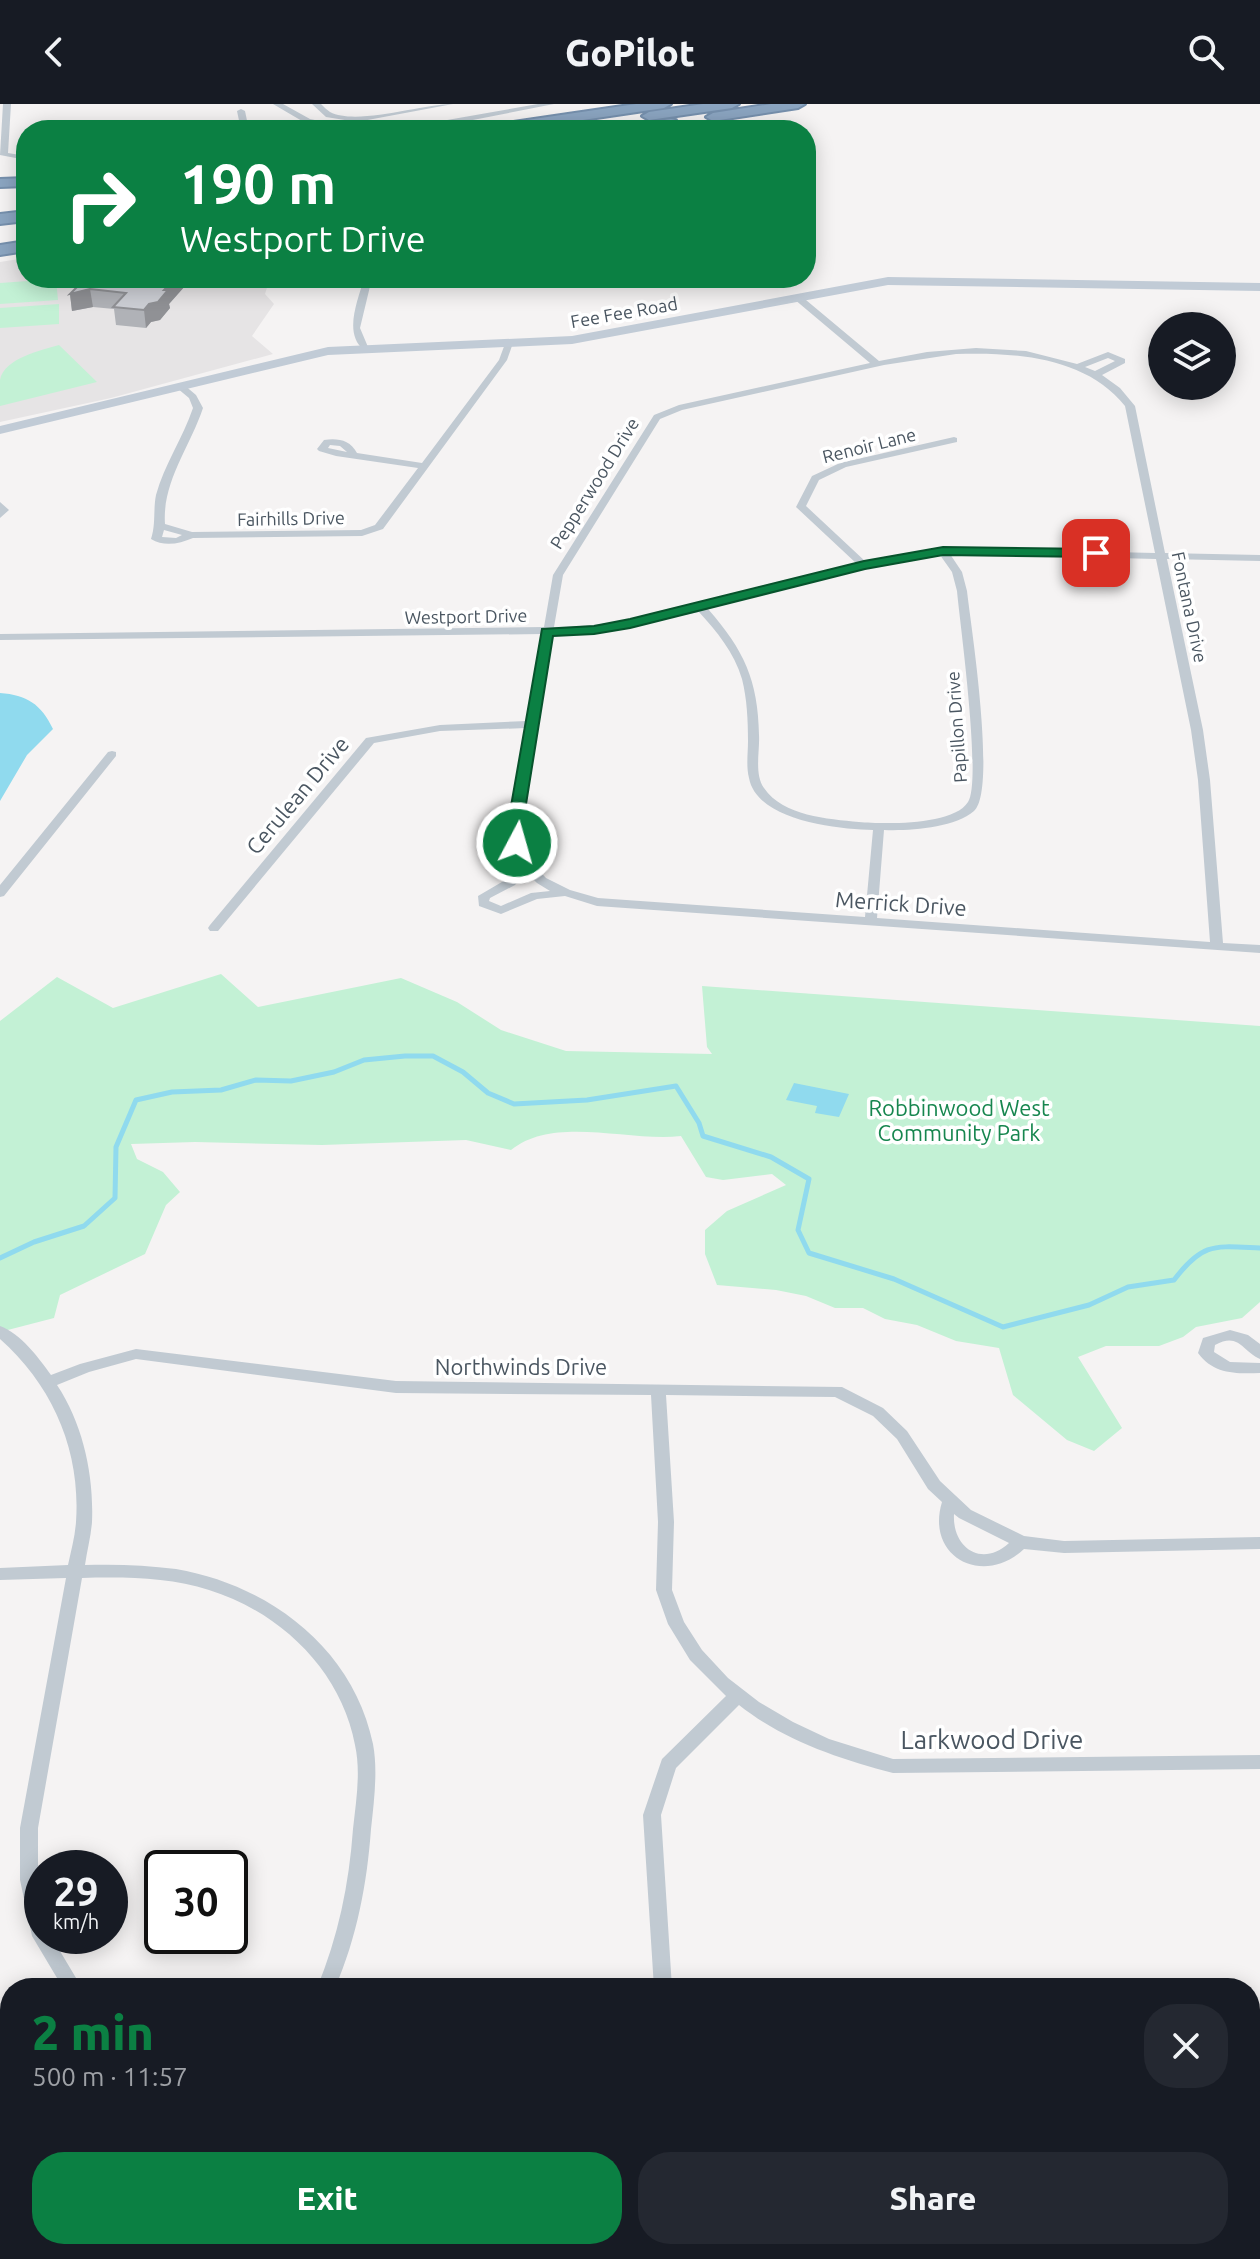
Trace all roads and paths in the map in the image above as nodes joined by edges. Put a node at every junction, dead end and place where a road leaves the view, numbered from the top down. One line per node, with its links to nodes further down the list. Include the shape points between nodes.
1 (7, 104): 16 (street, via 4,155)
2 (277, 104): 11 (street)
3 (316, 104): 4 (street, via 329,115 357,120)
4 (449, 104)
5 (550, 104): 12 (street)
6 (664, 104): 13 (highway)
7 (732, 104): 14 (highway)
8 (798, 104): 15 (highway)
9 (241, 111): 10 (street)
10 (243, 120)
11 (306, 120)
12 (454, 120)
13 (554, 120)
14 (623, 120)
15 (690, 120)
16 (16, 157)
17 (1260, 278): 18 (street)
18 (1236, 287): 19 (street, Fee Fee Road); 21 (street, Fee Fee Road, via 888,281)
19 (1260, 287)
20 (366, 288): 23 (street, via 356,327)
21 (797, 297): 22 (street, Fee Fee Road, via 602,336); 24 (street)
22 (509, 343): 23 (street, Fee Fee Road); 31 (street, Fairhills Drive, via 503,360)
23 (364, 347): 27 (street, Fee Fee Road)
24 (877, 364): 25 (street, Pepperwood Drive, via 989,350); 41 (street, Pepperwood Drive, via 657,417 558,575)
25 (1076, 367): 26 (street, Pepperwood Drive); 26 (street, via 1108,355 1122,361)
26 (1095, 375): 37 (street, Fontana Drive, via 1130,406)
27 (180, 386): 28 (street, Fee Fee Road); 34 (street, via 198,408 172,467)
28 (0, 430)
29 (954, 440): 39 (street, Renoir Lane, via 843,465 815,478 801,507)
30 (353, 455): 31 (street)
31 (426, 466): 35 (street, Fairhills Drive, via 372,531)
32 (0, 505): 33 (street)
33 (0, 515)
34 (160, 526): 35 (street, Fairhills Drive); 35 (street, via 156,539 164,542)
35 (192, 535)
36 (943, 551): 37 (street, Westport Drive); 39 (street, Westport Drive); 45 (street, Papillon Drive, via 962,591 978,791 970,808 953,817 929,824)
37 (1160, 555): 38 (street, Westport Drive); 52 (street, Fontana Drive, via 1202,765)
38 (1260, 558)
39 (864, 565): 40 (street, Westport Drive)
40 (701, 608): 41 (street, Westport Drive, via 594,630); 45 (street, Papillon Drive, via 734,648 748,678 755,779 764,797 811,820)
41 (547, 632): 42 (street, Westport Drive); 43 (street, Pepperwood Drive)
42 (0, 637)
43 (530, 724): 46 (street, Pepperwood Drive, via 514,829 519,858); 51 (street, Cerulean Drive, via 440,728 370,740)
44 (112, 754): 48 (street)
45 (879, 825): 50 (street)
46 (526, 865): 47 (street, Pepperwood Drive); 49 (street, via 511,882 484,896 483,903 501,910 535,896)
47 (543, 882): 49 (street, Merrick Drive)
48 (0, 893)
49 (566, 893): 50 (street, Merrick Drive, via 597,902)
50 (871, 921): 52 (street, Merrick Drive)
51 (214, 928)
52 (1217, 946): 53 (street, Merrick Drive)
53 (1260, 949)
54 (0, 1331): 57 (street)
55 (1260, 1354): 56 (street, via 1236,1334 1220,1334 1208,1342 1206,1353 1227,1369)
56 (1260, 1368)
57 (49, 1382): 58 (street, Northwinds Drive, via 136,1354 396,1387); 62 (street, via 75,1432 82,1461 84,1524)
58 (658, 1389): 59 (street, Northwinds Drive, via 837,1391 878,1412 902,1435); 64 (street, Larkwood Drive, via 666,1542 663,1586 682,1639)
59 (950, 1501): 60 (street, Northwinds Drive); 60 (street, via 942,1517 948,1539 961,1553 990,1559 1006,1555)
60 (1021, 1542): 61 (street, Northwinds Drive, via 1064,1547)
61 (1260, 1543)
62 (75, 1573): 63 (street); 66 (street, via 29,1828 29,1880 41,1936); 67 (street, via 178,1576 228,1591 270,1609 330,1664 364,1744 365,1787 358,1884)
63 (0, 1574)
64 (738, 1695): 65 (street, Larkwood Drive, via 815,1743 893,1766); 68 (street, via 668,1764 652,1815)
65 (1260, 1762)
66 (67, 1978)
67 (330, 1978)
68 (662, 1978)

